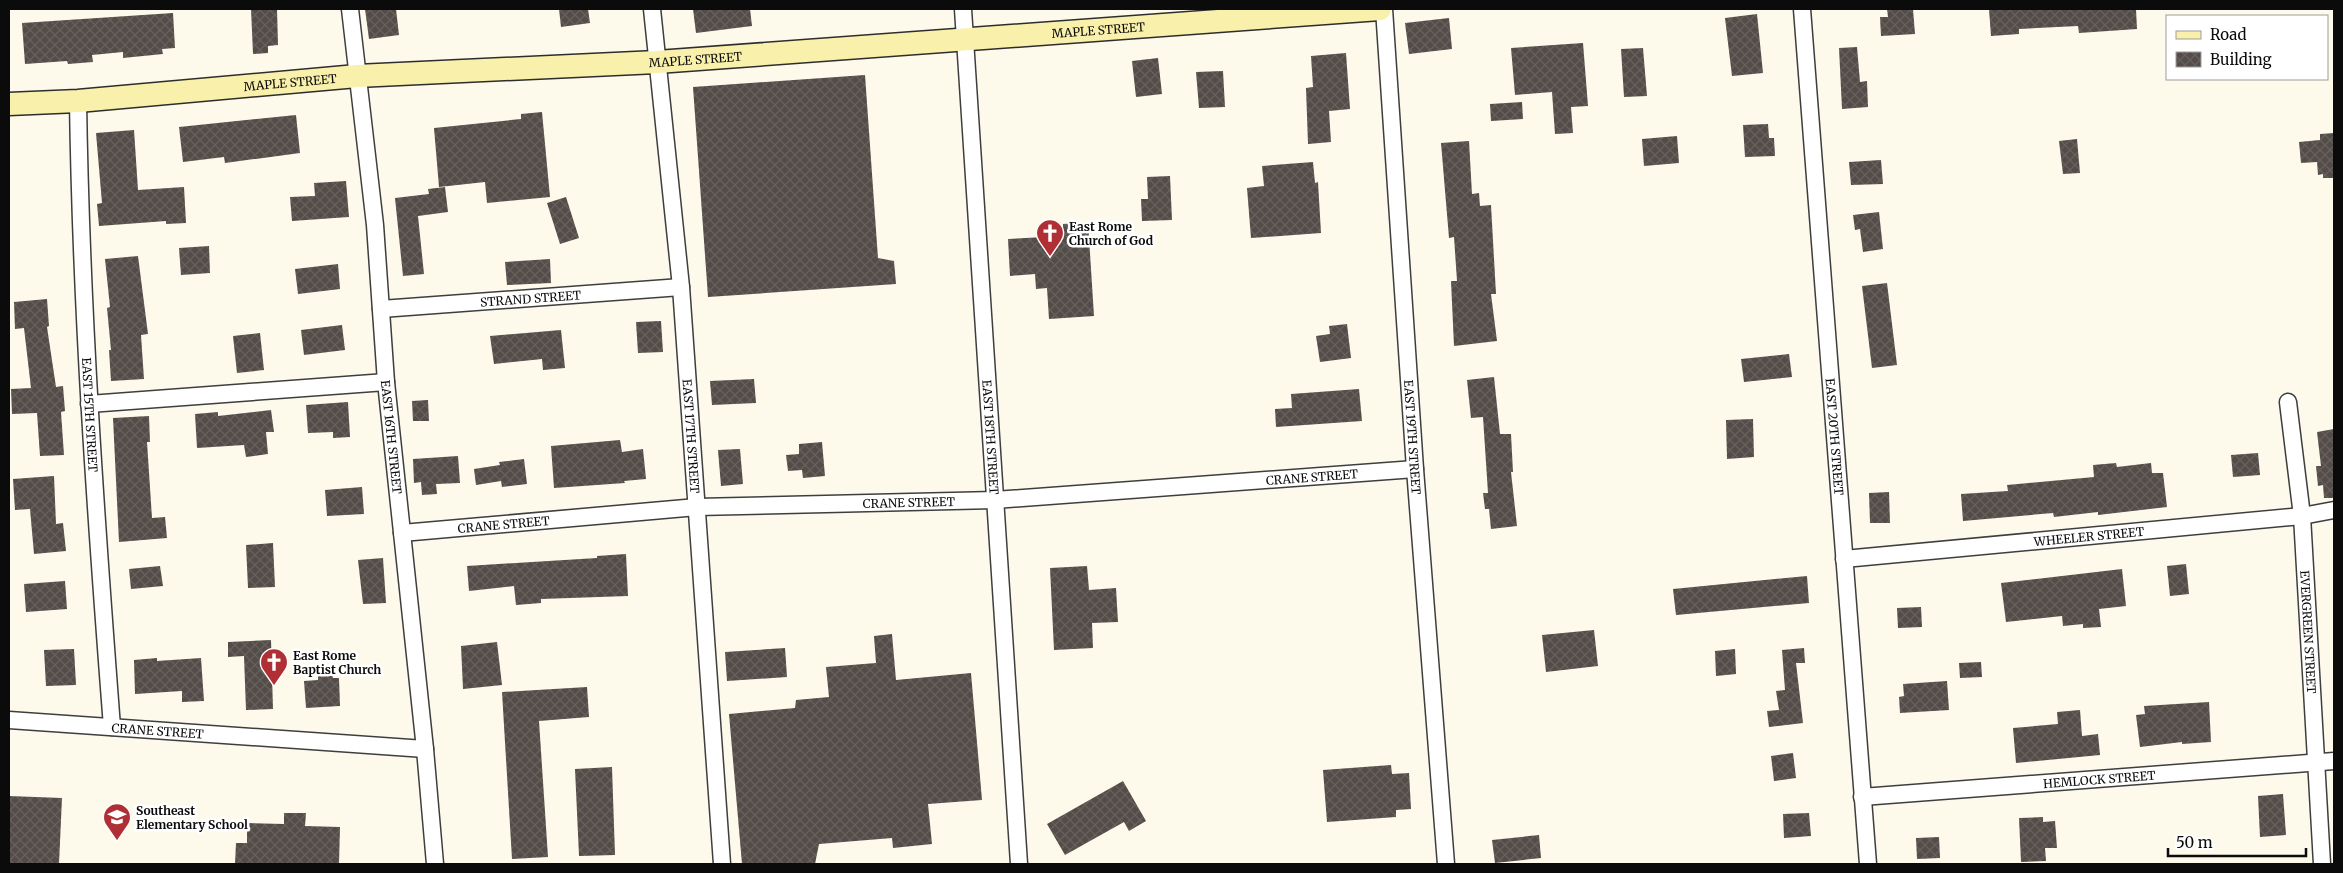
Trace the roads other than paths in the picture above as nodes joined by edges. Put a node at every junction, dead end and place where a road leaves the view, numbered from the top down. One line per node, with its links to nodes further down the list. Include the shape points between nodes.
1 (350, 9): 10 (street, EAST 16TH STREET)
2 (652, 9): 9 (street, EAST 17TH STREET)
3 (964, 9): 8 (street, EAST 18TH STREET)
4 (1380, 9): 7 (main road, MAPLE STREET)
5 (1384, 9): 18 (street, EAST 19TH STREET)
6 (1802, 9): 24 (street, EAST 20TH STREET)
7 (1170, 16): 8 (main road, MAPLE STREET)
8 (966, 39): 9 (main road, MAPLE STREET); 19 (street, EAST 18TH STREET)
9 (657, 62): 10 (main road, MAPLE STREET); 13 (street, EAST 17TH STREET)
10 (357, 76): 11 (main road, MAPLE STREET); 14 (street, EAST 16TH STREET, via 375,225)
11 (78, 101): 12 (main road, MAPLE STREET); 17 (street, EAST 15TH STREET, via 80,242)
12 (9, 104)
13 (681, 287): 14 (street, STRAND STREET); 20 (street, EAST 17TH STREET)
14 (380, 309): 15 (street, EAST 16TH STREET)
15 (386, 382): 17 (street); 23 (street, EAST 16TH STREET)
16 (2288, 402): 22 (street, EVERGREEN STREET)
17 (89, 404): 26 (street, EAST 15TH STREET)
18 (1416, 469): 19 (street, CRANE STREET); 34 (street, EAST 19TH STREET)
19 (995, 500): 20 (street, CRANE STREET); 33 (street, EAST 18TH STREET)
20 (697, 507): 23 (street, CRANE STREET); 32 (street, EAST 17TH STREET)
21 (2334, 510): 22 (street, WHEELER STREET)
22 (2302, 516): 24 (street, WHEELER STREET); 29 (street, EVERGREEN STREET)
23 (402, 533): 27 (street, EAST 16TH STREET)
24 (1844, 559): 30 (street, EAST 20TH STREET)
25 (9, 720): 26 (street, CRANE STREET)
26 (112, 727): 27 (street, CRANE STREET)
27 (426, 749): 31 (street, EAST 16TH STREET)
28 (2334, 761): 29 (street, HEMLOCK STREET)
29 (2316, 763): 30 (street, HEMLOCK STREET); 36 (street, EVERGREEN STREET)
30 (1862, 797): 35 (street, EAST 20TH STREET)
31 (435, 864)
32 (722, 864)
33 (1019, 864)
34 (1446, 864)
35 (1868, 864)
36 (2322, 864)

